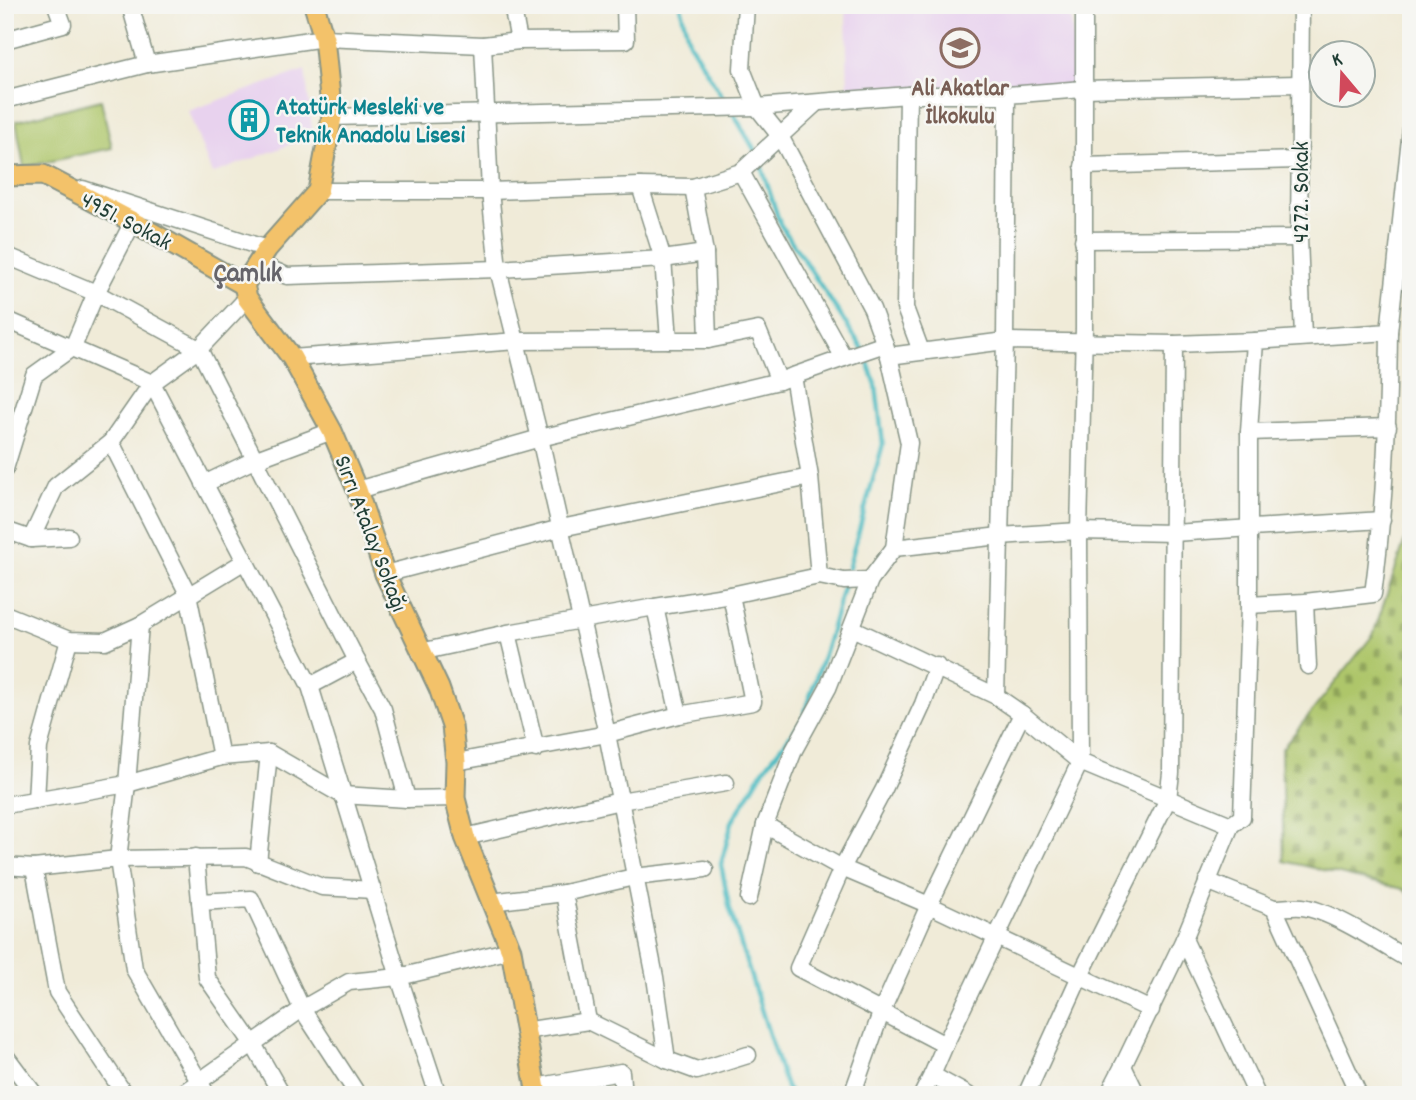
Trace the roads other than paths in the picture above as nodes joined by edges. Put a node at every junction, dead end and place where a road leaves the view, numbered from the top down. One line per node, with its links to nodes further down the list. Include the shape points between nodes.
1 (56, 5): 10 (street, via 63,24)
2 (130, 5): 13 (street)
3 (314, 5): 9 (main road)
4 (512, 5): 11 (street)
5 (625, 5): 11 (street, via 626,40)
6 (746, 5): 20 (street, via 742,69)
7 (1084, 5): 15 (street)
8 (1301, 5): 14 (street, 4272. Sokak)
9 (324, 37): 12 (street); 13 (street); 22 (main road)
10 (5, 40)
11 (519, 41): 12 (street)
12 (483, 45): 21 (street)
13 (147, 64): 18 (street)
14 (1299, 84): 15 (street); 25 (street, 4272. Sokak)
15 (1083, 89): 17 (street); 26 (street)
16 (908, 95): 17 (street); 19 (street); 57 (street, via 905,307)
17 (1007, 95): 50 (street)
18 (5, 100)
19 (816, 103): 20 (street); 24 (street)
20 (757, 107): 21 (street); 24 (street)
21 (486, 114): 22 (street); 33 (street)
22 (332, 117): 32 (main road)
23 (1411, 129): 45 (street)
24 (780, 136): 27 (street); 56 (street, via 873,309)
25 (1300, 160): 26 (street); 35 (street, 4272. Sokak)
26 (1083, 166): 36 (street)
27 (741, 172): 31 (street); 59 (street)
28 (6, 174): 29 (main road, 4951. Sokak)
29 (43, 176): 34 (main road, 4951. Sokak); 39 (street)
30 (640, 186): 31 (street); 33 (street); 40 (street)
31 (693, 187): 37 (street)
32 (318, 191): 33 (street); 39 (main road)
33 (490, 191): 41 (street)
34 (133, 222): 42 (main road, 4951. Sokak); 43 (street)
35 (1299, 238): 36 (street); 46 (street, 4272. Sokak)
36 (1083, 240): 51 (street)
37 (705, 253): 40 (street); 48 (street)
38 (5, 255): 43 (street)
39 (262, 256): 41 (street, via 287,276); 42 (main road)
40 (663, 259): 41 (street); 47 (street)
41 (498, 269): 49 (street)
42 (246, 292): 55 (street); 58 (main road, Sırrı Atalay Sokağı)
43 (96, 293): 54 (street); 55 (street)
44 (5, 319): 54 (street)
45 (1388, 332): 46 (street); 62 (street)
46 (1303, 337): 52 (street)
47 (669, 340): 48 (street); 49 (street)
48 (708, 340): 60 (street, via 758,330)
49 (517, 341): 58 (street); 65 (street)
50 (1005, 341): 51 (street); 57 (street); 78 (street)
51 (1084, 341): 53 (street); 76 (street)
52 (1255, 341): 53 (street); 64 (street)
53 (1174, 344): 77 (street)
54 (73, 347): 61 (street); 68 (street, via 34,375)
55 (199, 349): 61 (street); 67 (street)
56 (887, 350): 57 (street); 59 (street); 81 (street, via 909,443)
57 (921, 351)
58 (292, 358): 63 (main road, Sırrı Atalay Sokağı)
59 (844, 358): 60 (street)
60 (786, 378): 65 (street); 69 (street)
61 (152, 383): 66 (street); 70 (street)
62 (1388, 427): 64 (street); 72 (street)
63 (332, 431): 67 (street); 71 (main road, Sırrı Atalay Sokağı)
64 (1249, 432): 74 (street)
65 (540, 438): 71 (street); 73 (street)
66 (111, 442): 80 (street, via 55,486); 86 (street)
67 (254, 460): 70 (street); 98 (street)
68 (5, 469)
69 (810, 477): 73 (street); 84 (street)
70 (204, 484): 82 (street)
71 (357, 490): 83 (main road, Sırrı Atalay Sokağı)
72 (1382, 520): 74 (street); 88 (street, via 1373,594)
73 (561, 528): 83 (street); 92 (street)
74 (1249, 528): 77 (street); 89 (street)
75 (5, 530): 80 (street)
76 (1079, 531): 77 (street); 78 (street); 110 (street)
77 (1173, 533): 116 (street)
78 (1000, 536): 81 (street); 102 (street)
79 (69, 537): 80 (street)
80 (31, 539)
81 (894, 548): 85 (street)
82 (245, 561): 86 (street); 101 (street)
83 (385, 573): 97 (main road, Sırrı Atalay Sokağı)
84 (819, 576): 85 (street); 87 (street)
85 (870, 580): 94 (street)
86 (188, 594): 93 (street); 108 (street)
87 (731, 595): 90 (street); 104 (street, via 753,702)
88 (1306, 602): 89 (street); 100 (street)
89 (1249, 605): 121 (street, via 1245,789 1242,817)
90 (655, 607): 92 (street); 104 (street)
91 (5, 614): 96 (street)
92 (582, 619): 95 (street); 105 (street)
93 (139, 625): 96 (street, via 105,641); 112 (street)
94 (852, 628): 99 (street); 120 (street, via 828,688 794,750)
95 (508, 633): 97 (street); 106 (street)
96 (69, 640): 117 (street, via 39,747)
97 (420, 652): 109 (main road, Sırrı Atalay Sokağı, via 452,726)
98 (357, 661): 101 (street); 115 (street, via 383,709)
99 (937, 666): 102 (street); 128 (street, via 884,789)
100 (1308, 666)
101 (310, 686): 113 (street)
102 (996, 696): 103 (street)
103 (1023, 714): 110 (street); 137 (street)
104 (679, 715): 105 (street)
105 (607, 734): 106 (street); 118 (street)
106 (536, 748): 109 (street)
107 (269, 753): 108 (street); 113 (street); 125 (street)
108 (221, 757): 112 (street)
109 (456, 762): 114 (main road, Sırrı Atalay Sokağı)
110 (1080, 762): 116 (street); 139 (street)
111 (726, 783): 118 (street)
112 (127, 784): 117 (street); 124 (street)
113 (342, 795): 115 (street); 132 (street)
114 (455, 798): 115 (street); 122 (main road, Sırrı Atalay Sokağı)
115 (407, 799)
116 (1168, 799): 121 (street); 144 (street)
117 (36, 800): 119 (street)
118 (620, 801): 122 (street); 130 (street)
119 (5, 805)
120 (765, 825): 128 (street); 134 (street)
121 (1231, 825): 131 (street)
122 (465, 836): 136 (main road, Sırrı Atalay Sokağı)
123 (196, 857): 124 (street); 125 (street, via 246,857); 135 (street)
124 (118, 859): 127 (street); 157 (street, via 134,969)
125 (258, 863): 132 (street, via 322,887)
126 (5, 866): 127 (street)
127 (34, 868): 160 (street, via 57,992)
128 (842, 868): 137 (street); 147 (street, via 797,968)
129 (705, 869): 130 (street)
130 (634, 877): 133 (street); 154 (street)
131 (1207, 881): 138 (street); 140 (street)
132 (373, 890): 143 (street)
133 (564, 893): 136 (street); 148 (street)
134 (749, 898)
135 (200, 902): 145 (street, via 251,899); 150 (street, via 207,978)
136 (491, 902): 141 (main road, Sırrı Atalay Sokağı)
137 (929, 905): 139 (street); 147 (street)
138 (1275, 908): 142 (street, via 1303,907 1321,913); 173 (street)
139 (996, 939): 144 (street); 151 (street)
140 (1184, 939): 146 (street); 172 (street)
141 (511, 950): 143 (street); 149 (main road, Sırrı Atalay Sokağı)
142 (1411, 961)
143 (399, 976): 145 (street, via 349,982); 164 (street)
144 (1080, 976): 146 (street); 169 (street)
145 (302, 1009): 150 (street); 163 (street)
146 (1151, 1010): 155 (street)
147 (881, 1013): 151 (street); 166 (street)
148 (588, 1021): 149 (street); 154 (street)
149 (524, 1031): 158 (main road, Sırrı Atalay Sokağı)
150 (253, 1044): 157 (street); 162 (street)
151 (945, 1045): 156 (street)
152 (5, 1055): 159 (street)
153 (748, 1055): 154 (street, via 697,1071)
154 (667, 1060)
155 (1123, 1066): 170 (street); 171 (street)
156 (932, 1075): 167 (street); 168 (street)
157 (203, 1088): 161 (street)
158 (536, 1091): 165 (street, via 621,1072)
159 (35, 1095)
160 (125, 1095)
161 (180, 1095)
162 (282, 1095)
163 (358, 1095)
164 (438, 1095)
165 (623, 1095)
166 (852, 1095)
167 (922, 1095)
168 (968, 1095)
169 (1026, 1095)
170 (1108, 1095)
171 (1137, 1095)
172 (1257, 1095)
173 (1359, 1095)

